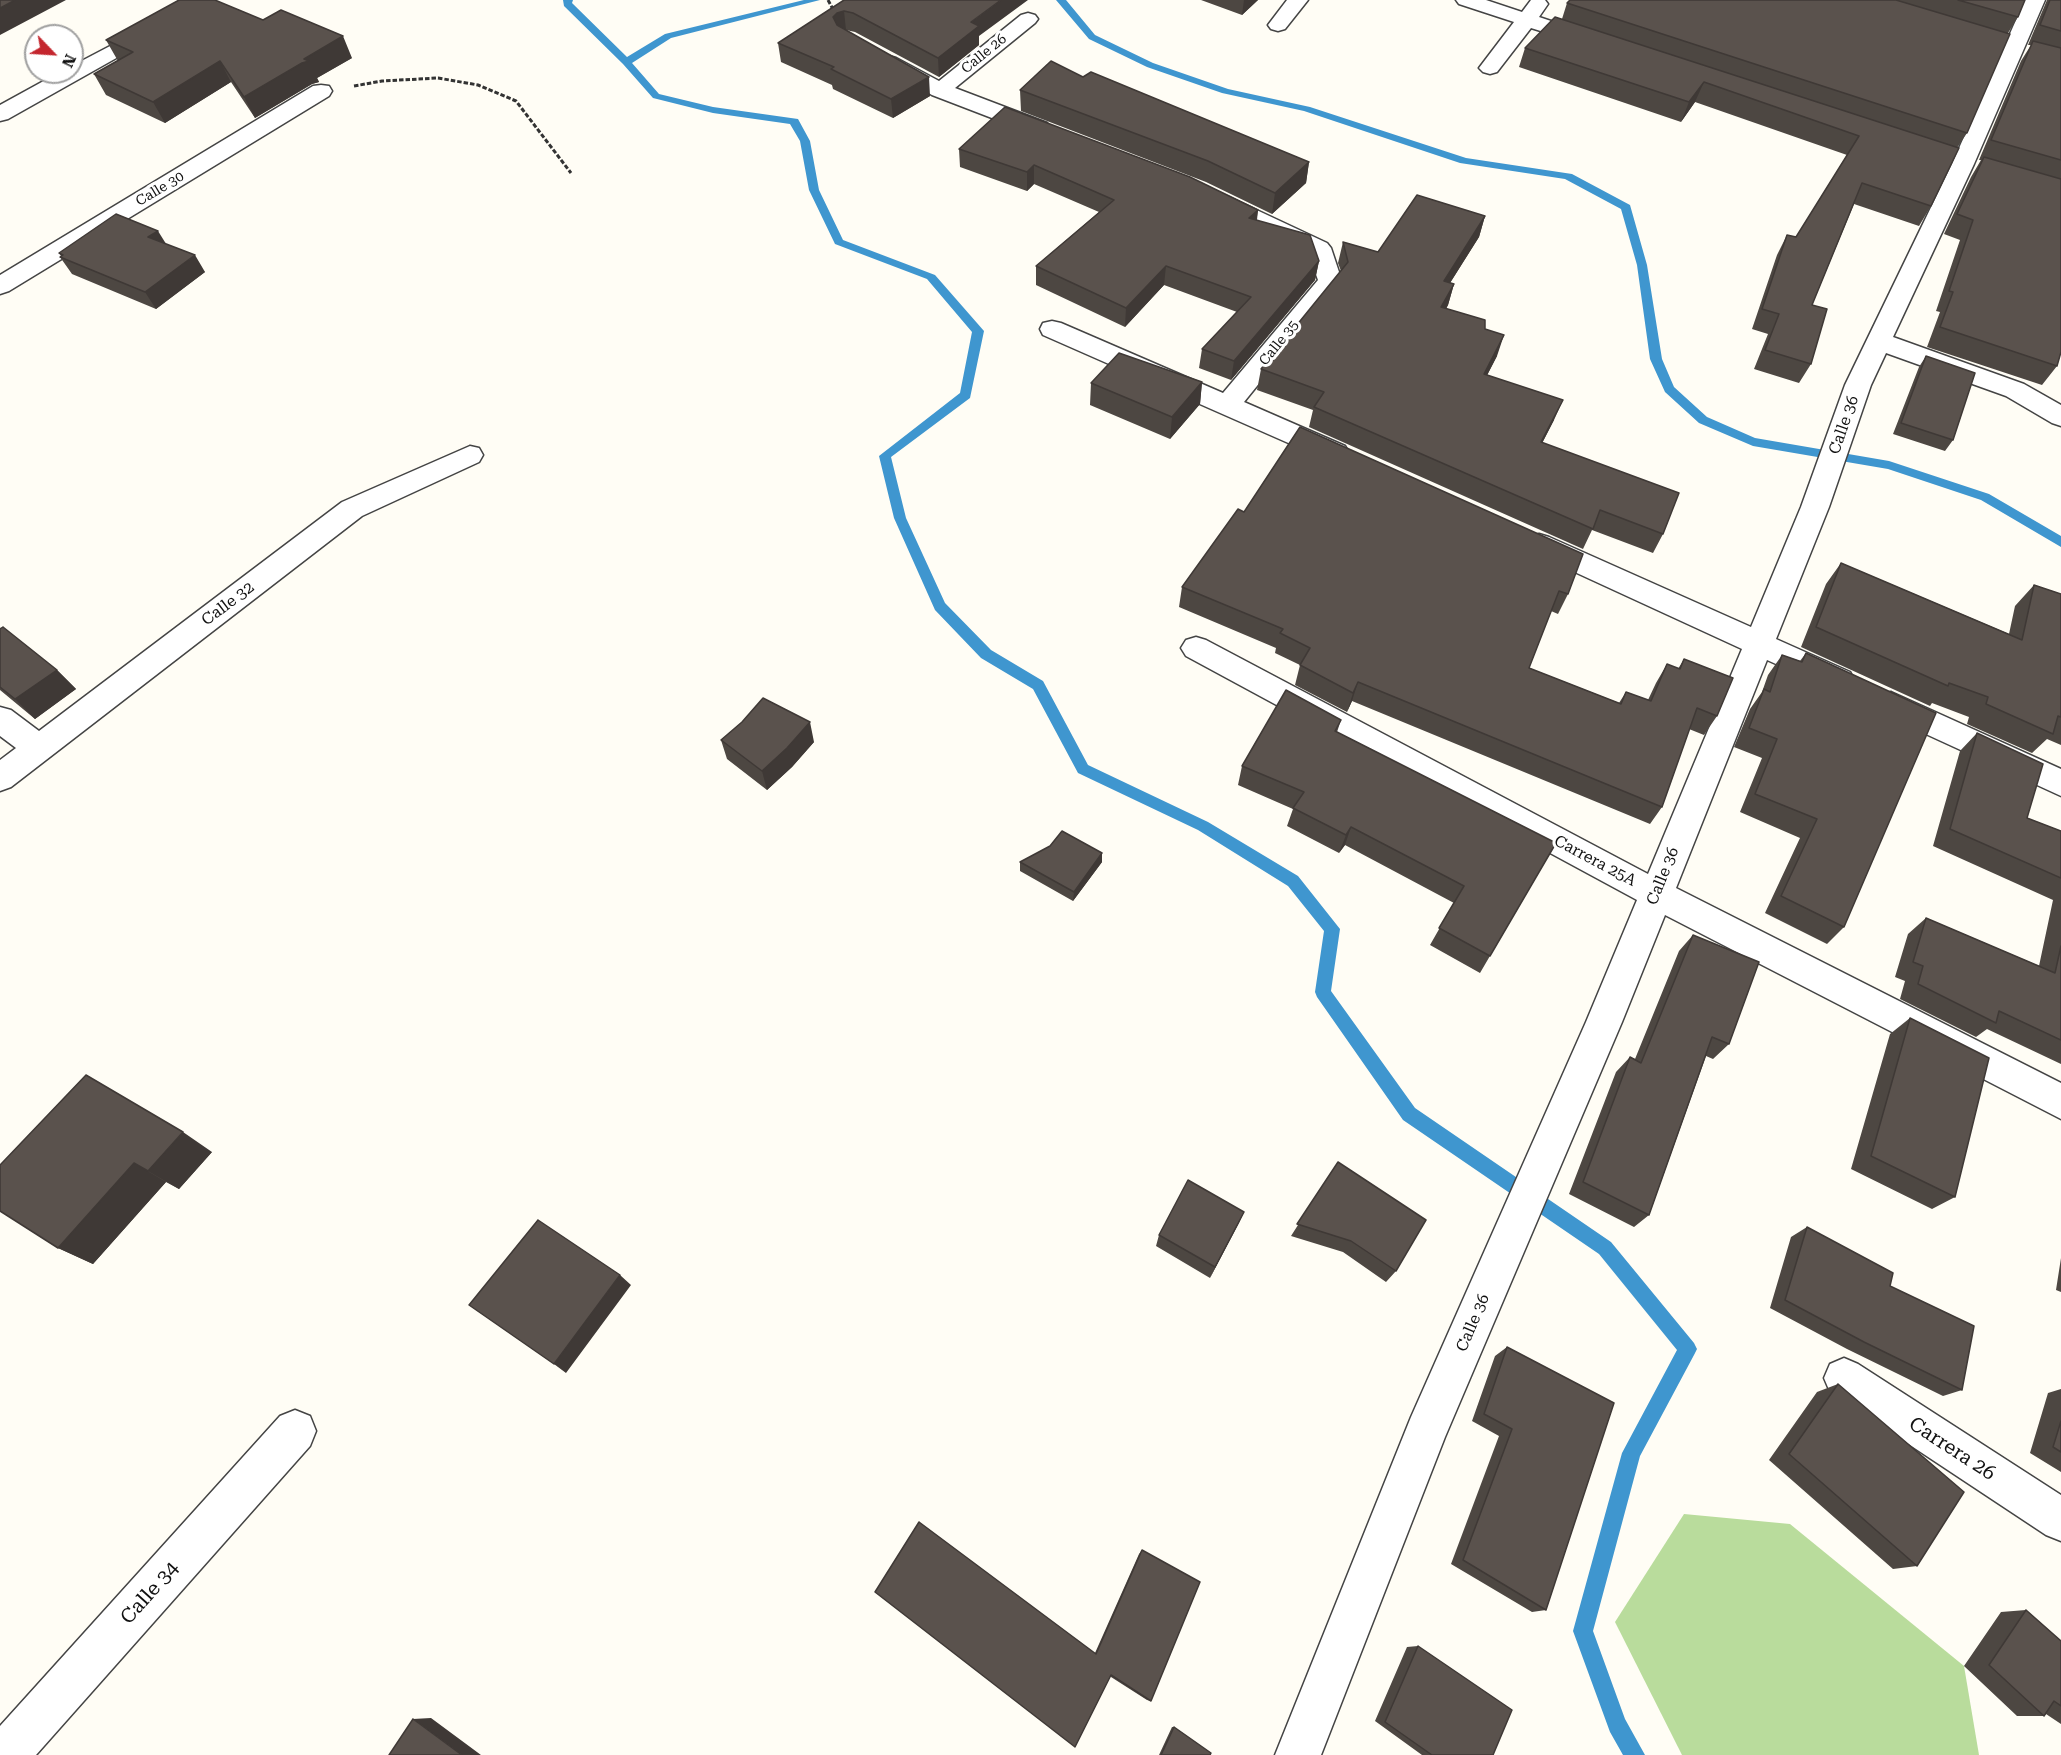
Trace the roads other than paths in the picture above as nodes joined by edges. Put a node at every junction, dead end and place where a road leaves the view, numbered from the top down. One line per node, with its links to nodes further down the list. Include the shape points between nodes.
1 (1298, 0): 7 (street)
2 (1466, 0): 6 (street)
3 (1541, 0): 6 (street)
4 (2035, 0): 19 (street, Calle 36, via 1964,164)
5 (1028, 19): 12 (street, Calle 26)
6 (1526, 19): 10 (street); 11 (street)
7 (1278, 25)
8 (152, 30): 14 (street)
9 (847, 38): 12 (street)
10 (1603, 45)
11 (1490, 68)
12 (940, 90): 15 (street)
13 (321, 91): 17 (street, Calle 30)
14 (0, 114)
15 (1061, 136)
16 (1197, 189): 20 (street, Calle 35, via 1319,248 1330,281)
17 (3, 280)
18 (1052, 329): 20 (street)
19 (1878, 341): 21 (street, via 2015,390); 25 (street, Calle 36)
20 (1228, 404): 23 (street)
21 (2061, 417)
22 (470, 455): 28 (street, Calle 32, via 352,509)
23 (1358, 463)
24 (1520, 535): 25 (street)
25 (1758, 642): 30 (street); 31 (street, Calle 36)
26 (1196, 648): 31 (street, Carrera 25A)
27 (0, 719): 28 (street)
28 (39, 748): 29 (street, Calle 32)
29 (0, 778)
30 (2061, 783)
31 (1656, 894): 32 (street, Carrera 25A); 37 (street, Calle 36, via 1426,1432)
32 (2061, 1102)
33 (1844, 1378): 35 (street, Carrera 26)
34 (295, 1431): 36 (street, Calle 34)
35 (2061, 1520)
36 (5, 1755)
37 (1298, 1755)

